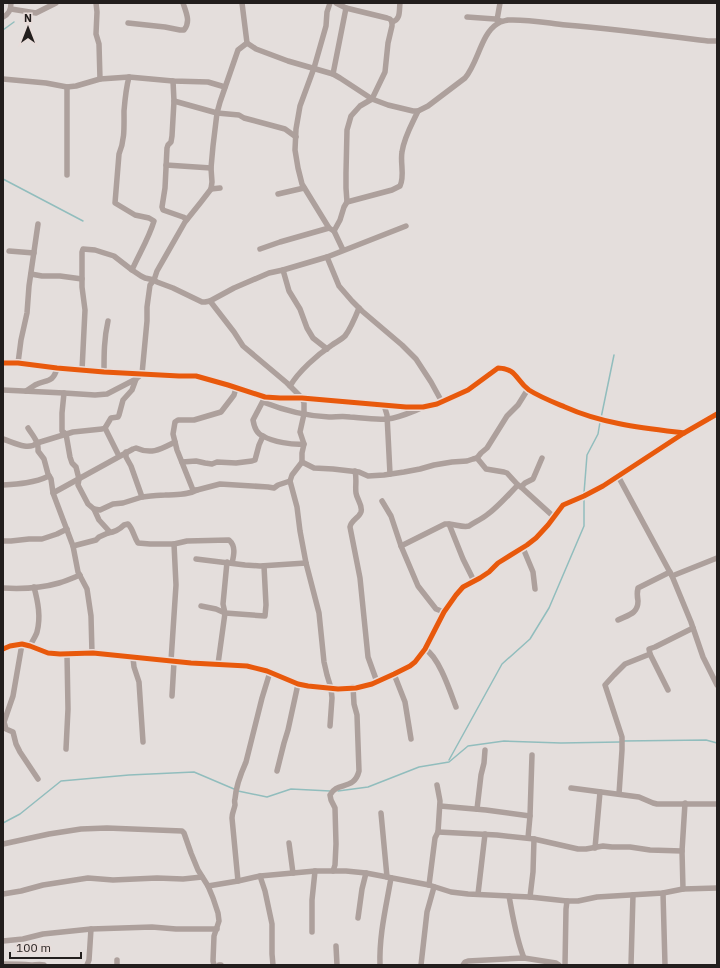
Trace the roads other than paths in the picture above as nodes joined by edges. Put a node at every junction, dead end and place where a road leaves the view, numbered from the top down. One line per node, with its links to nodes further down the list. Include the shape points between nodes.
1 (56, 3): 9 (street, via 36,13)
2 (96, 3): 22 (street)
3 (183, 3): 15 (street, via 188,18 184,30)
4 (242, 3): 17 (street)
5 (330, 3): 18 (street)
6 (336, 3): 10 (street)
7 (400, 3): 14 (street, via 398,18)
8 (500, 3): 13 (street)
9 (11, 6): 11 (street, via 8,14)
10 (346, 8): 14 (street, via 387,18); 19 (street)
11 (3, 17)
12 (467, 17): 13 (street)
13 (499, 21): 16 (street, via 581,26); 28 (street, via 488,33 465,78)
14 (392, 22): 26 (street, via 385,72)
15 (128, 23)
16 (717, 41)
17 (247, 43): 18 (street, via 256,49); 25 (street, via 238,50)
18 (314, 68): 19 (street); 30 (street, via 300,106)
19 (333, 74): 26 (street)
20 (129, 77): 22 (street); 23 (street); 48 (street, via 125,93 124,138 119,154 116,203 154,221)
21 (3, 79): 24 (street)
22 (100, 79): 24 (street)
23 (173, 81): 25 (street, via 208,82); 27 (street)
24 (67, 87): 33 (street)
25 (225, 87): 29 (street)
26 (372, 98): 28 (street, via 388,106); 38 (street, via 351,116 347,130)
27 (174, 102): 29 (street); 31 (street)
28 (418, 111): 38 (street, via 403,145 400,186)
29 (217, 113): 30 (street, via 239,115 285,129); 32 (street)
30 (296, 137): 35 (street, via 295,150)
31 (166, 165): 32 (street); 39 (street, via 163,210)
32 (211, 168): 36 (street)
33 (67, 175)
34 (220, 188): 36 (street)
35 (304, 188): 37 (street); 42 (street)
36 (211, 189): 39 (street)
37 (278, 194)
38 (347, 202): 42 (street, via 340,220)
39 (188, 219): 52 (street, via 179,231)
40 (38, 224): 46 (street)
41 (406, 226): 44 (street)
42 (331, 230): 43 (street); 44 (street)
43 (260, 249)
44 (344, 250): 47 (street)
45 (9, 251): 46 (street)
46 (34, 253): 50 (street)
47 (327, 257): 49 (street); 54 (street, via 339,286)
48 (132, 270): 51 (street, via 114,256 83,249); 52 (street)
49 (283, 270): 53 (street, via 253,279); 56 (street, via 306,328 313,338)
50 (31, 274): 51 (street); 58 (street)
51 (82, 279): 60 (street, via 85,310)
52 (154, 280): 53 (street, via 202,302); 62 (street, via 149,289)
53 (210, 301): 64 (street, via 243,346)
54 (359, 308): 56 (street, via 344,337); 73 (street, via 416,359)
55 (108, 321): 61 (street)
56 (327, 349): 64 (street, via 299,373)
57 (3, 363): 58 (street)
58 (18, 363): 59 (street)
59 (57, 368): 60 (street); 68 (street, via 50,380)
60 (82, 370): 61 (street)
61 (104, 372): 62 (street)
62 (142, 374): 63 (street); 65 (street, via 201,377)
63 (136, 380): 69 (street, via 107,394); 81 (street, via 132,390 123,400 118,417 111,418)
64 (290, 386): 71 (street)
65 (236, 388): 72 (street); 87 (street, via 231,400 221,412 194,420 175,422)
66 (528, 389): 73 (street, via 512,371 498,368 468,390); 82 (street, via 593,418 638,428); 91 (street, via 487,448)
67 (3, 390): 68 (street)
68 (26, 391): 69 (street)
69 (64, 394): 83 (street, via 62,431)
70 (276, 398): 71 (street); 72 (street); 75 (street)
71 (302, 398): 74 (street); 77 (street)
72 (264, 400): 75 (street); 84 (street, via 253,420 255,428)
73 (442, 402): 76 (street)
74 (384, 405): 76 (street); 79 (street)
75 (275, 406): 77 (street)
76 (423, 407): 79 (street)
77 (304, 414): 79 (street); 88 (street, via 300,432)
78 (717, 414): 82 (street)
79 (388, 419): 96 (street)
80 (28, 428): 86 (street)
81 (104, 428): 83 (street); 90 (street)
82 (684, 432): 98 (street)
83 (66, 434): 86 (street); 99 (street, via 72,463 76,467)
84 (263, 436): 88 (street, via 288,444); 93 (street, via 255,460 252,461 212,464)
85 (3, 439): 86 (street, via 21,446 34,445)
86 (37, 442): 97 (street, via 38,451 44,459)
87 (175, 442): 89 (street, via 156,451 136,448); 93 (street)
88 (304, 444): 94 (street)
89 (126, 452): 90 (street); 105 (street)
90 (119, 456): 99 (street)
91 (477, 458): 96 (street); 102 (street, via 486,469 504,472)
92 (542, 458): 102 (street, via 533,478)
93 (182, 462): 103 (street, via 193,490)
94 (302, 462): 95 (street, via 314,468); 100 (street)
95 (355, 471): 96 (street, via 368,476); 145 (street, via 356,496 362,508 360,515 350,527 360,578 368,657)
96 (390, 474)
97 (49, 476): 101 (street, via 26,484); 104 (street)
98 (618, 476): 108 (street, via 563,505); 122 (street)
99 (79, 479): 104 (street); 107 (street, via 78,485 88,504)
100 (290, 481): 103 (street, via 274,488 220,484); 120 (street)
101 (3, 485)
102 (520, 486): 108 (street); 109 (street, via 488,514 469,526)
103 (197, 490): 105 (street, via 182,495)
104 (54, 493): 110 (street)
105 (142, 497): 107 (street, via 100,510)
106 (382, 501): 115 (street, via 391,516)
107 (94, 509): 111 (street, via 99,520 109,531)
108 (554, 517): 116 (street, via 536,538)
109 (448, 524): 115 (street); 124 (street)
110 (67, 529): 112 (street, via 42,539); 114 (street)
111 (108, 534): 113 (street, via 128,524 138,543); 114 (street)
112 (3, 541)
113 (174, 544): 119 (street, via 187,541 229,540 234,549 234,558); 141 (street, via 176,585)
114 (73, 546): 123 (street)
115 (401, 546): 129 (street, via 418,586 436,609)
116 (523, 548): 124 (street); 127 (street, via 533,572)
117 (196, 558): 119 (street)
118 (717, 558): 122 (street)
119 (230, 563): 121 (street); 130 (street, via 223,604)
120 (306, 563): 121 (street); 149 (street, via 319,613 324,662)
121 (264, 566): 130 (street, via 265,616)
122 (671, 574): 131 (street, via 638,588 637,609); 132 (street)
123 (80, 576): 125 (street, via 60,583); 137 (street, via 89,599)
124 (474, 581): 129 (street, via 463,587)
125 (34, 587): 126 (street); 134 (street, via 39,617 37,632)
126 (3, 588)
127 (535, 589)
128 (201, 606): 130 (street)
129 (444, 612): 136 (street)
130 (225, 613): 142 (street)
131 (618, 620)
132 (693, 628): 139 (street, via 649,649); 147 (street, via 703,657)
133 (22, 644): 134 (street); 135 (street); 153 (street, via 13,696)
134 (30, 646): 138 (street, via 48,653)
135 (3, 649)
136 (425, 649): 144 (street, via 415,662); 152 (street, via 440,667)
137 (92, 653): 138 (street); 140 (street)
138 (67, 654): 157 (street)
139 (650, 654): 150 (street); 165 (street, via 626,664 605,685 622,737)
140 (133, 658): 141 (street); 156 (street, via 139,682)
141 (172, 662): 142 (street); 151 (street)
142 (218, 664): 143 (street, via 247,666)
143 (270, 672): 146 (street); 186 (street, via 232,812)
144 (394, 674): 145 (street); 155 (street, via 405,702)
145 (377, 682): 148 (street)
146 (298, 684): 149 (street); 160 (street)
147 (717, 685)
148 (353, 687): 149 (street); 180 (street, via 357,714 359,771 356,780 334,789 330,798 335,808 336,844)
149 (331, 688): 154 (street)
150 (668, 690)
151 (172, 696)
152 (456, 707)
153 (4, 725): 161 (street, via 13,732 20,752)
154 (330, 726)
155 (411, 739)
156 (143, 742)
157 (66, 749)
158 (485, 750): 169 (street)
159 (532, 755): 171 (street)
160 (277, 771)
161 (38, 779)
162 (437, 785): 168 (street)
163 (571, 788): 164 (street)
164 (600, 792): 165 (street); 177 (street)
165 (619, 794): 166 (street, via 639,797 653,803)
166 (685, 803): 167 (street); 178 (street)
167 (717, 804)
168 (440, 806): 169 (street); 172 (street)
169 (477, 809): 171 (street)
170 (381, 813): 185 (street)
171 (530, 816): 174 (street)
172 (438, 832): 173 (street); 188 (street, via 435,838)
173 (485, 834): 174 (street); 193 (street)
174 (531, 839): 177 (street, via 578,849); 196 (street, via 533,872)
175 (3, 844): 184 (street, via 81,829 179,830 184,833)
176 (289, 844): 181 (street)
177 (595, 848): 178 (street, via 603,846)
178 (682, 851): 190 (street)
179 (315, 871): 180 (street); 181 (street); 201 (street)
180 (333, 871): 182 (street)
181 (294, 873): 183 (street)
182 (366, 873): 185 (street); 198 (street)
183 (260, 876): 186 (street); 209 (street, via 272,924)
184 (202, 877): 187 (street); 192 (street, via 113,880 88,878)
185 (389, 877): 188 (street); 211 (street)
186 (238, 881): 187 (street)
187 (208, 886): 200 (street, via 218,913)
188 (432, 886): 193 (street, via 451,892); 212 (street)
189 (717, 888): 190 (street)
190 (683, 889): 191 (street)
191 (663, 893): 194 (street); 217 (street)
192 (3, 894)
193 (478, 894): 195 (street)
194 (633, 895): 197 (street); 216 (street)
195 (509, 896): 196 (street); 204 (street, via 515,930)
196 (530, 897): 197 (street)
197 (567, 901): 215 (street)
198 (358, 918)
199 (91, 929): 200 (street); 202 (street); 207 (street)
200 (217, 929): 208 (street, via 214,936)
201 (312, 932)
202 (3, 941)
203 (336, 946): 210 (street)
204 (524, 958): 213 (street, via 468,961); 214 (street)
205 (3, 964): 206 (street)
206 (44, 965)
207 (87, 965)
208 (214, 965)
209 (273, 965)
210 (337, 965)
211 (380, 965)
212 (421, 965)
213 (463, 965)
214 (559, 965)
215 (565, 965)
216 (631, 965)
217 (665, 965)

